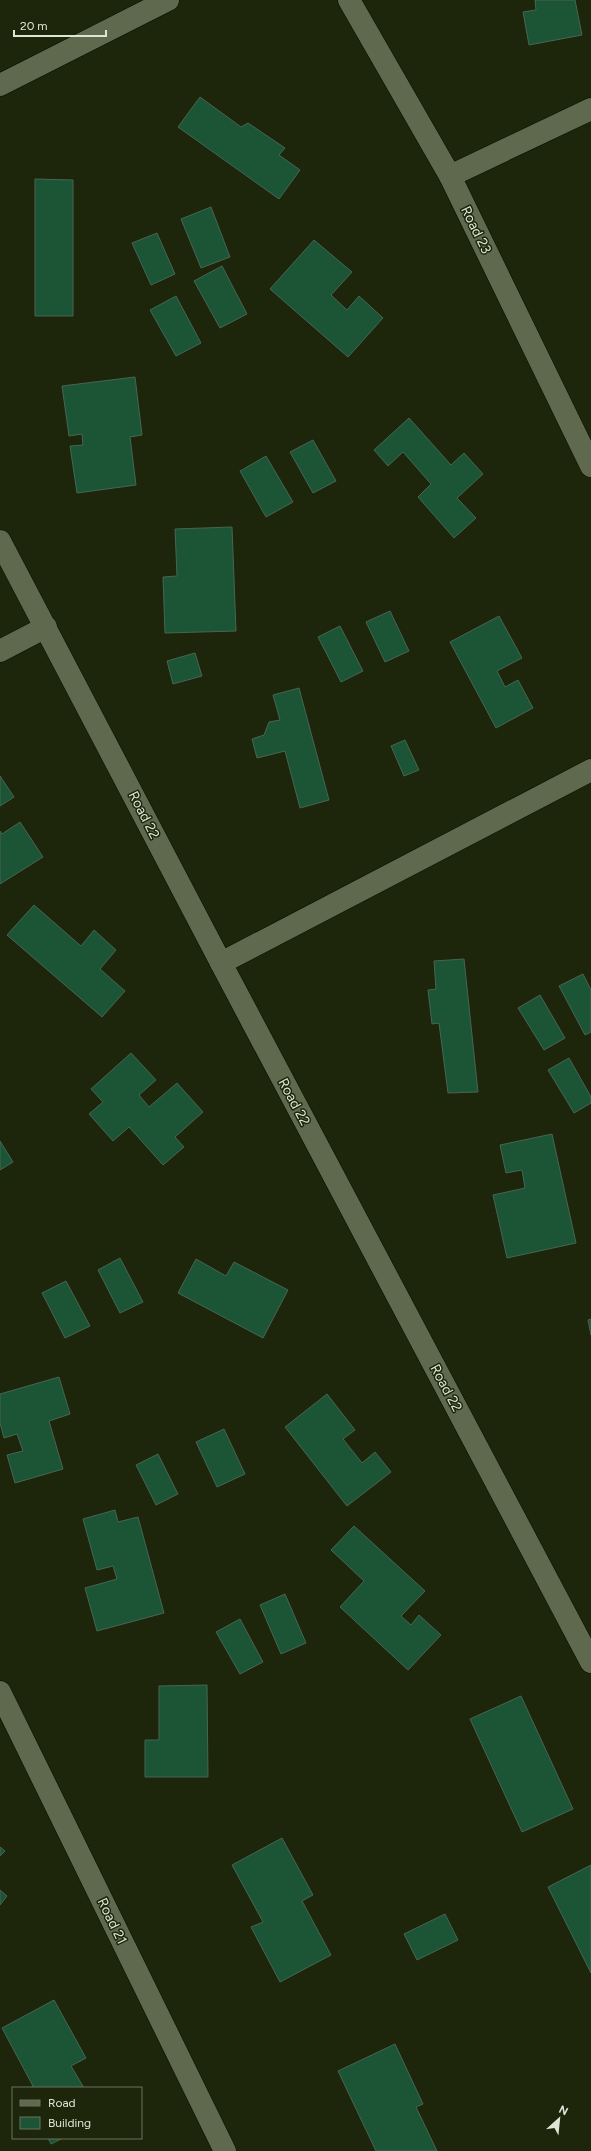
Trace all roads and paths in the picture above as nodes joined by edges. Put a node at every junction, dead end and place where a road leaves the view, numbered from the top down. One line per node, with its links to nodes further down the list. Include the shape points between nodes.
1 (168, 0): 3 (street)
2 (350, 0): 5 (street, Road 23)
3 (0, 85)
4 (591, 109): 5 (street)
5 (450, 176): 6 (street, Road 23)
6 (591, 466)
7 (0, 541): 8 (street, Road 22)
8 (46, 627): 9 (street); 11 (street, Road 22)
9 (0, 651)
10 (591, 770): 11 (street)
11 (221, 963): 12 (street, Road 22)
12 (591, 1662)
13 (0, 1692): 14 (street, Road 21)
14 (225, 2151)

